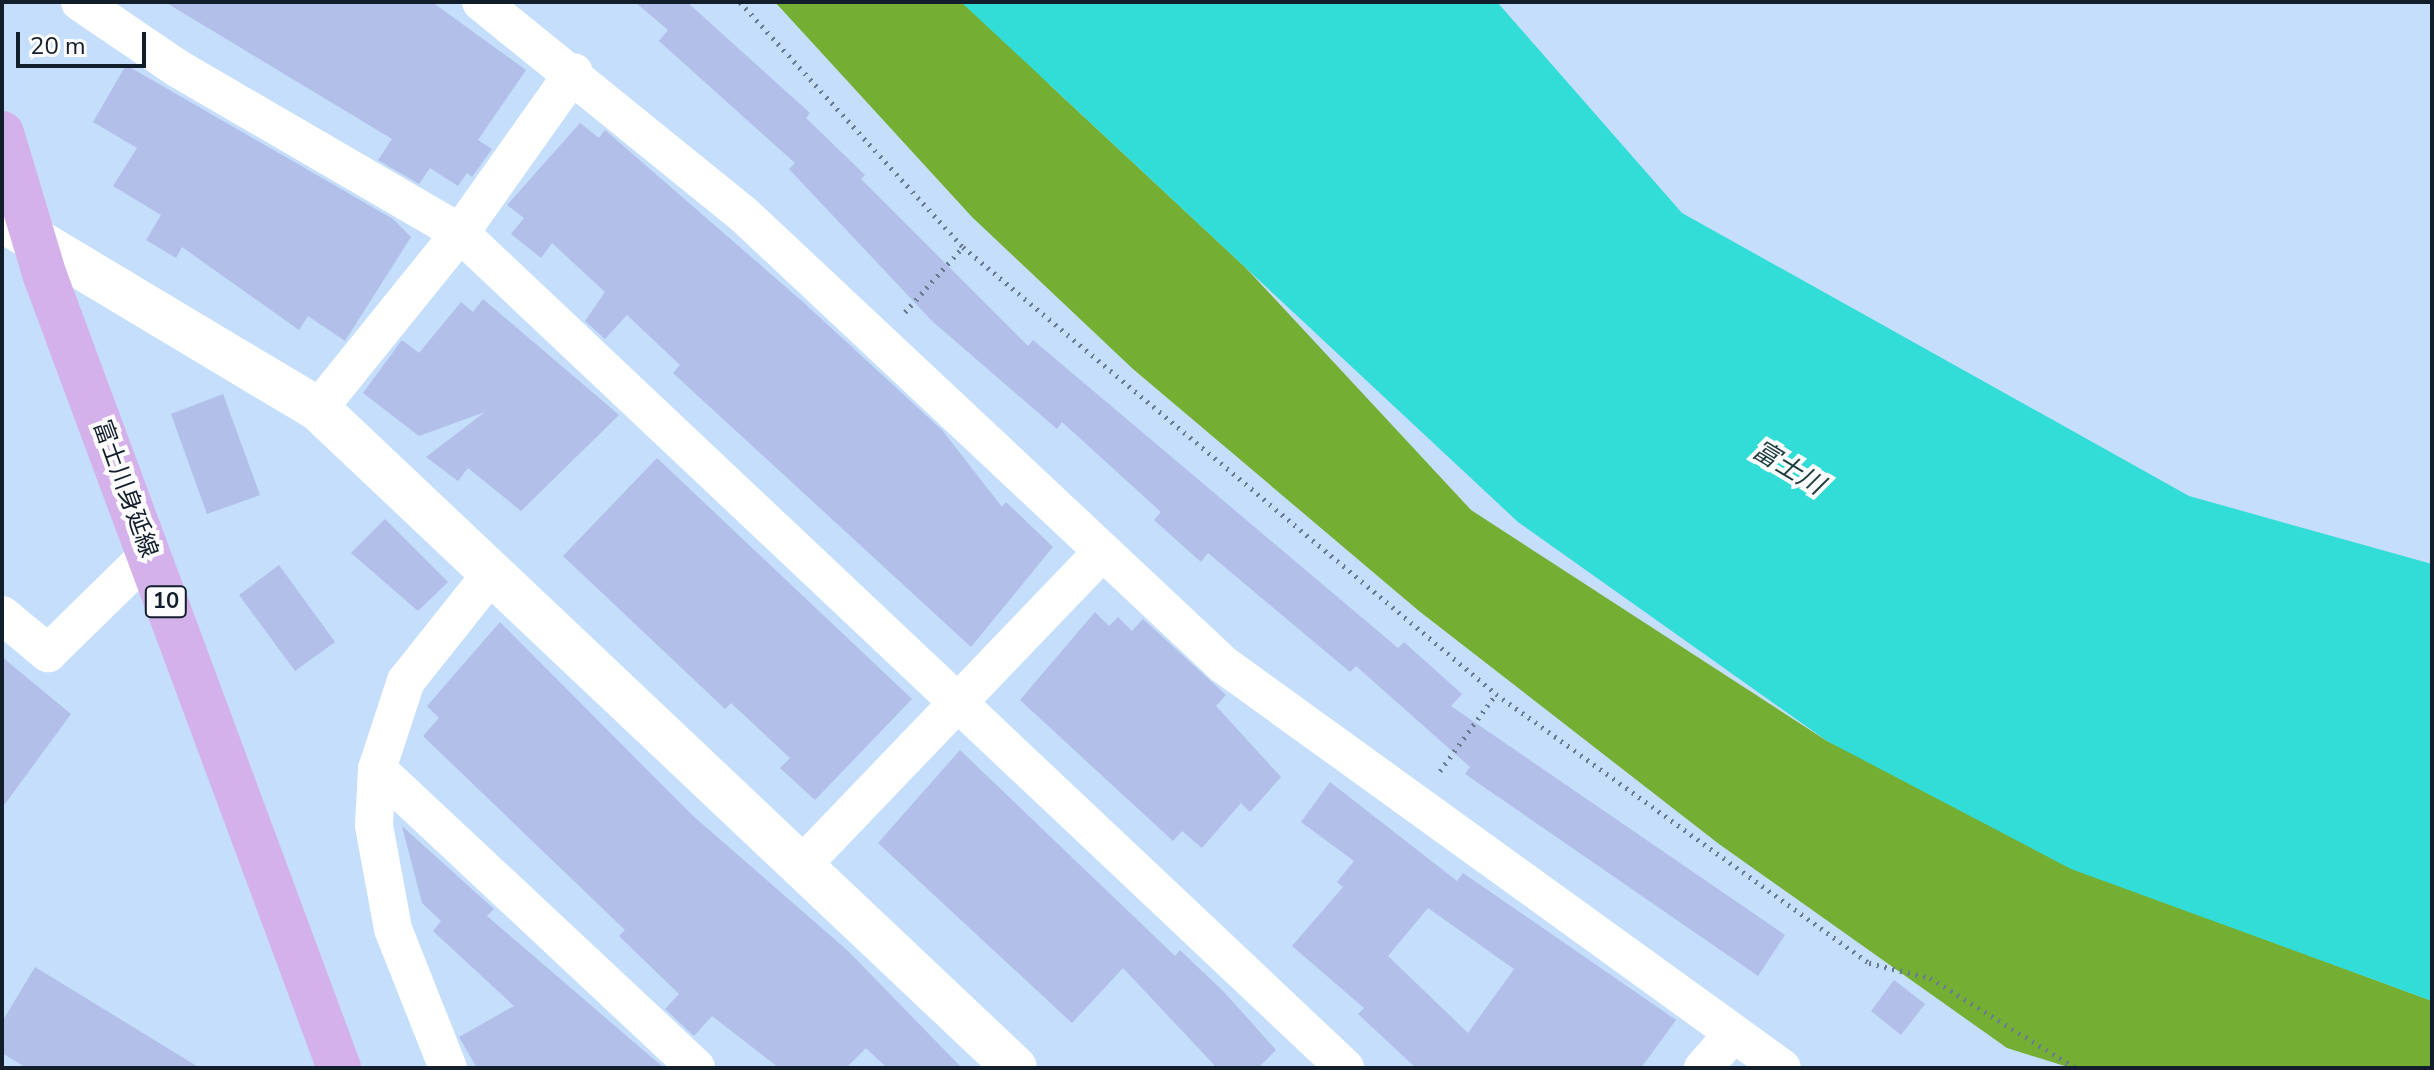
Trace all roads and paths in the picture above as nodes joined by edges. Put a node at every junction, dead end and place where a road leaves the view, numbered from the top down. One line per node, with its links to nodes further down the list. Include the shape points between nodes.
1 (80, 2): 7 (street, via 177,68)
2 (481, 2): 4 (street)
3 (740, 2): 8 (path)
4 (574, 72): 7 (street); 9 (street)
5 (2, 133): 12 (main road, 富士川身延線 / 10, via 45,276)
6 (2, 220): 10 (street)
7 (460, 233): 10 (street); 16 (street)
8 (963, 247): 9 (path); 15 (path)
9 (880, 341): 11 (street)
10 (318, 409): 13 (street)
11 (1103, 551): 16 (street); 18 (street, via 1224,665)
12 (149, 554): 14 (street, via 48,653); 21 (main road, 富士川身延線 / 10)
13 (492, 573): 17 (street, via 406,681); 19 (street)
14 (2, 615)
15 (1496, 694): 18 (path); 28 (path, via 1869,963 1930,978)
16 (959, 704): 19 (street); 25 (street)
17 (377, 769): 22 (street, via 374,825 393,929); 23 (street)
18 (1416, 804): 20 (street)
19 (801, 866): 24 (street)
20 (1733, 1034): 26 (street); 27 (street)
21 (339, 1068)
22 (448, 1068)
23 (696, 1068)
24 (1015, 1068)
25 (1345, 1068)
26 (1703, 1068)
27 (1782, 1068)
28 (2076, 1068)

